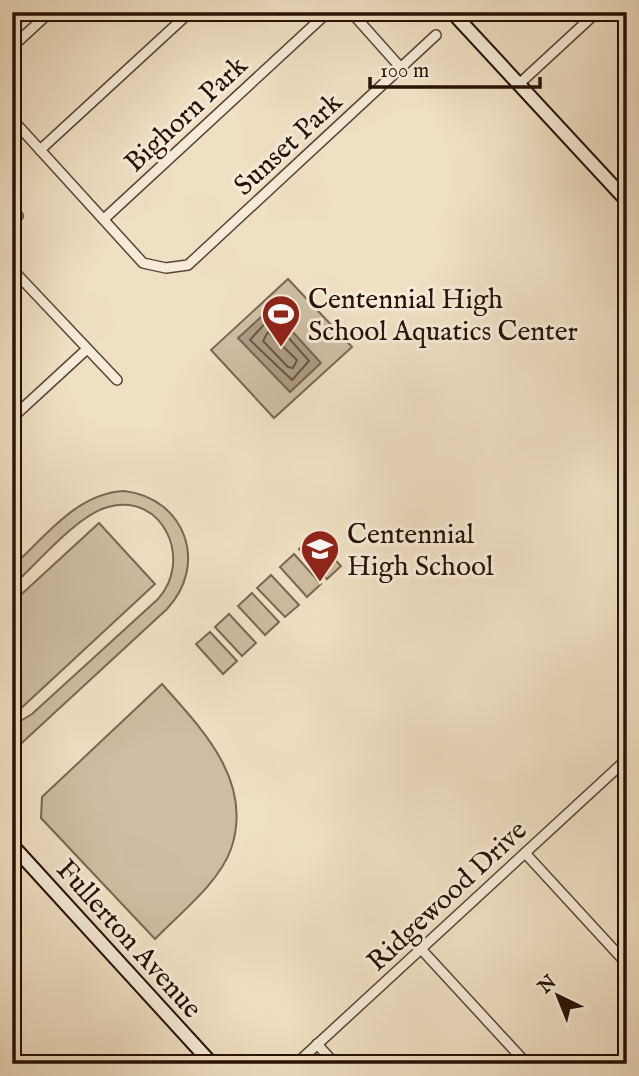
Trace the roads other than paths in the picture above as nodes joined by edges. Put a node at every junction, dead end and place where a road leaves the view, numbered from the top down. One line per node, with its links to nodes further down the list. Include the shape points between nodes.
1 (50, 12): 8 (street)
2 (190, 12): 12 (street)
3 (328, 12): 14 (street, Bighorn Park)
4 (351, 12): 9 (street)
5 (452, 12): 10 (main road)
6 (597, 12): 10 (street)
7 (436, 35): 9 (street, Sunset Park)
8 (12, 47)
9 (401, 68): 14 (street, Sunset Park, via 188,265 143,263)
10 (519, 84): 13 (main road)
11 (12, 119): 12 (street)
12 (40, 150): 14 (street)
13 (627, 201)
14 (104, 219)
15 (15, 276): 16 (street)
16 (87, 349): 17 (street); 18 (street)
17 (117, 380)
18 (12, 418)
19 (627, 760): 21 (street, Ridgewood Drive)
20 (12, 845): 25 (main road, Fullerton Avenue)
21 (525, 853): 22 (street, Ridgewood Drive); 23 (street)
22 (421, 949): 24 (street, Ridgewood Drive); 28 (street)
23 (627, 964)
24 (317, 1044): 26 (street, Ridgewood Drive); 27 (street)
25 (212, 1064)
26 (296, 1064)
27 (335, 1064)
28 (527, 1064)

